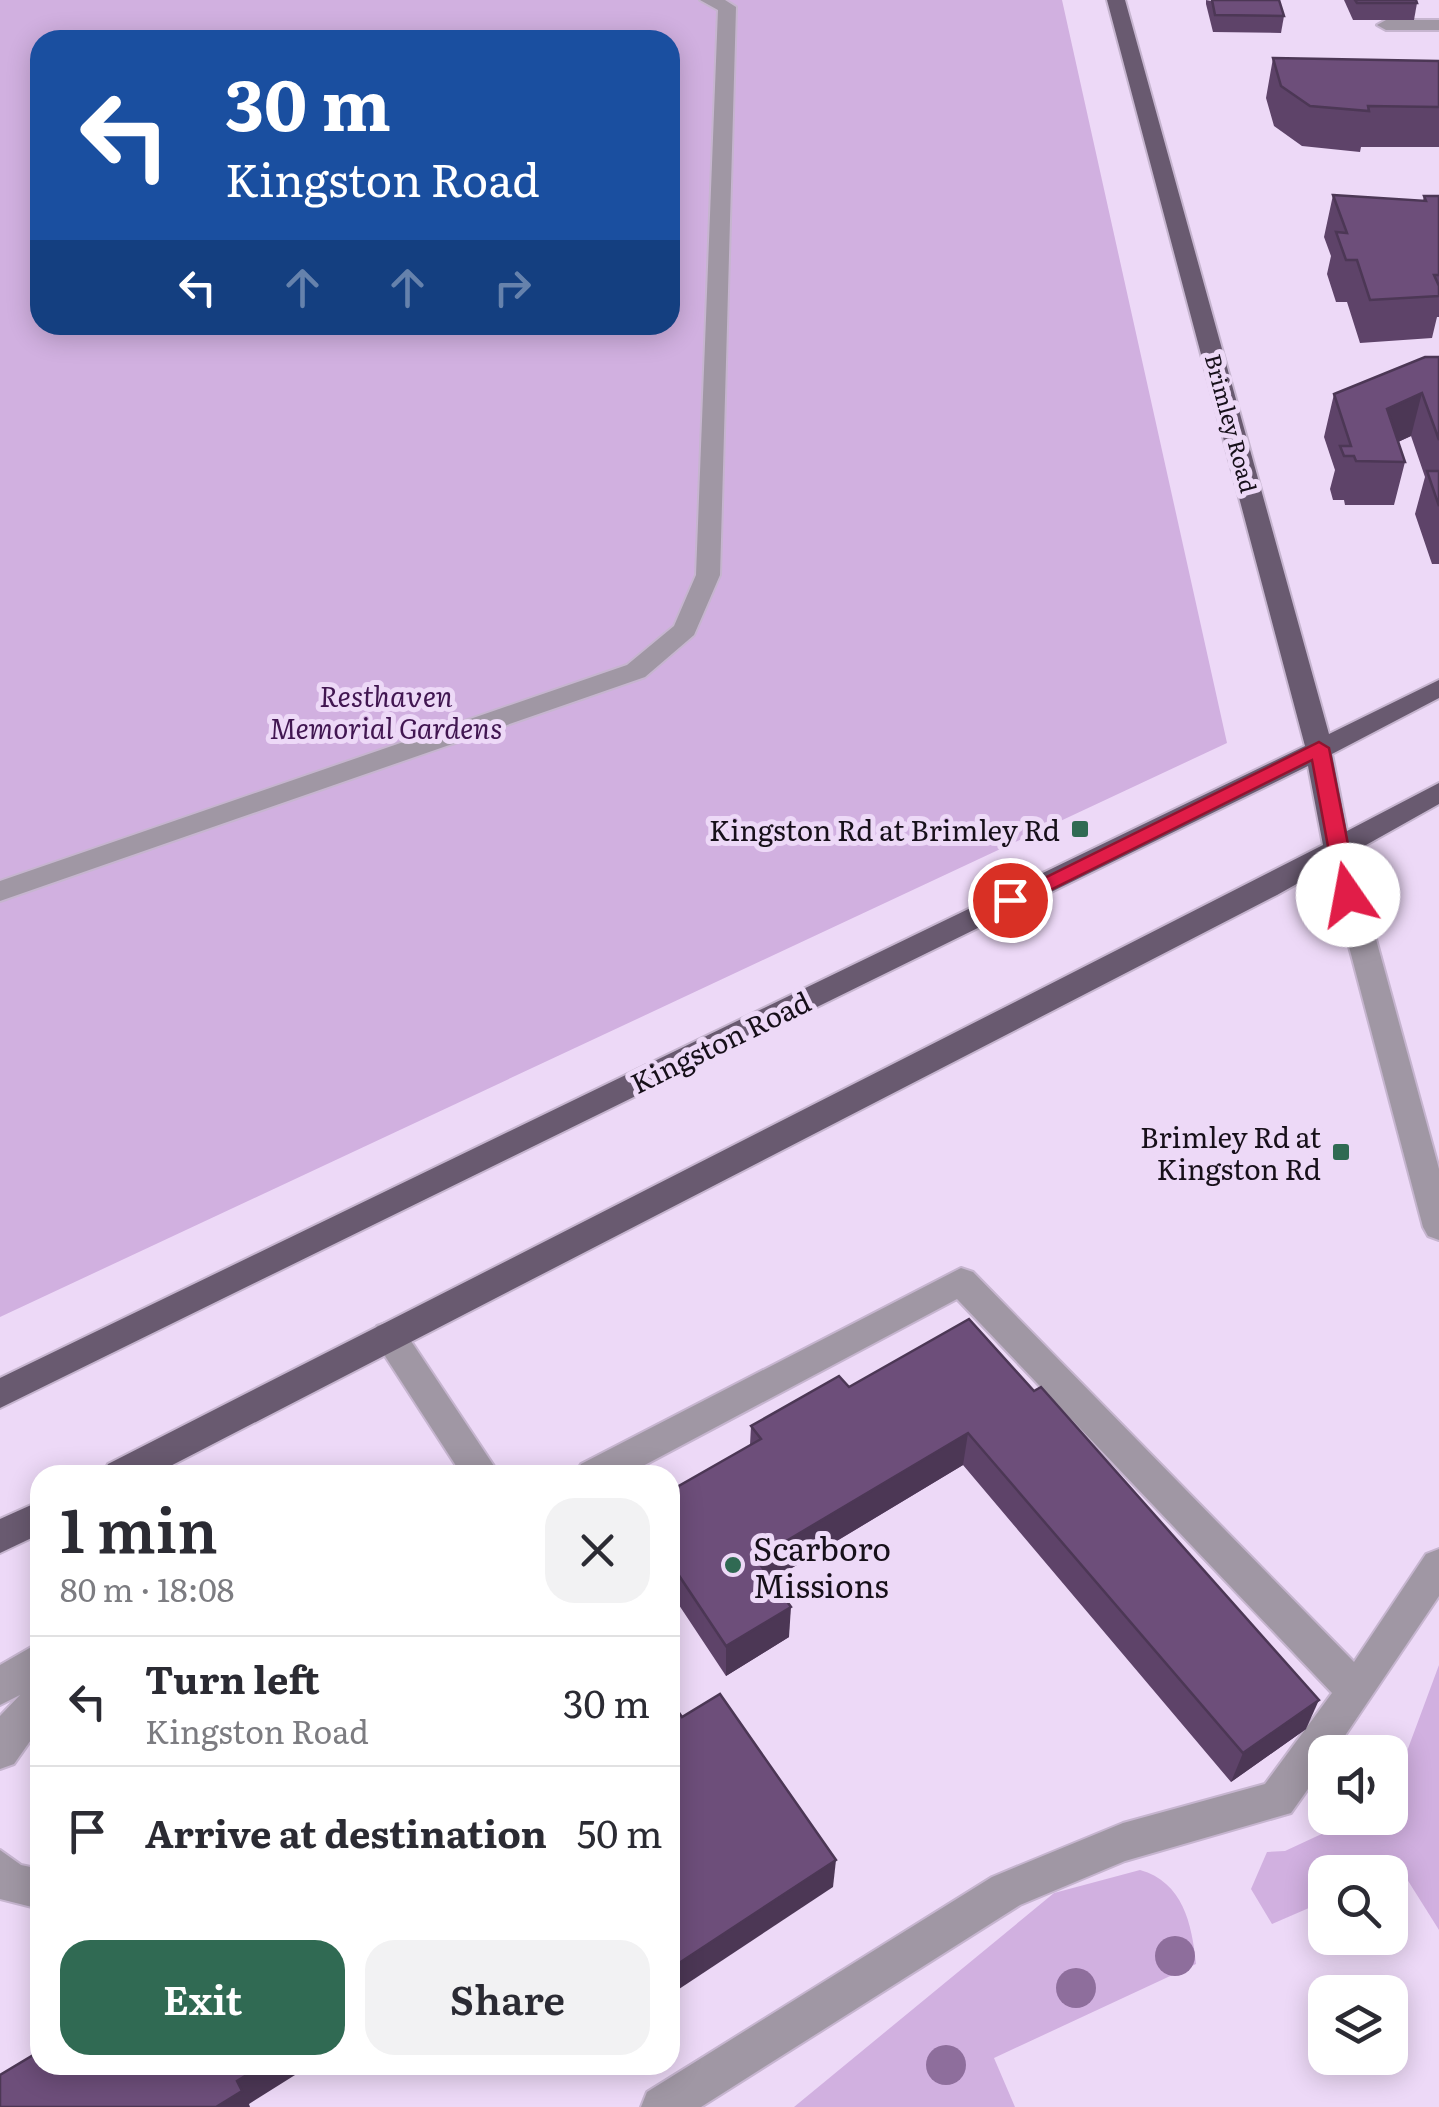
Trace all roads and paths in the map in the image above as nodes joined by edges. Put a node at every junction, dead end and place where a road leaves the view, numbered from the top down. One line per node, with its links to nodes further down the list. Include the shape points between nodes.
1 (708, 0): 9 (street, via 727,7 708,575 685,630 636,671)
2 (1116, 0): 6 (main road, Brimley Road)
3 (1386, 25): 4 (street)
4 (1439, 25)
5 (1439, 688): 6 (main road, Kingston Road)
6 (1319, 748): 8 (main road, Brimley Road); 12 (main road, Kingston Road)
7 (1439, 792): 8 (main road)
8 (1338, 848): 10 (street); 11 (main road)
9 (0, 891)
10 (1439, 1227)
11 (389, 1336): 13 (main road); 14 (street)
12 (0, 1394)
13 (139, 1465)
14 (475, 1465)
15 (612, 1465): 21 (street, via 961,1281)
16 (30, 1521): 17 (main road)
17 (0, 1537)
18 (1439, 1566): 21 (street)
19 (30, 1666): 20 (street)
20 (0, 1687)
21 (1356, 1692): 26 (street, via 1277,1800 1123,1842 1006,1892)
22 (30, 1711): 23 (street)
23 (0, 1750)
24 (0, 1870): 25 (street, via 10,1884)
25 (30, 1887)
26 (662, 2107)

